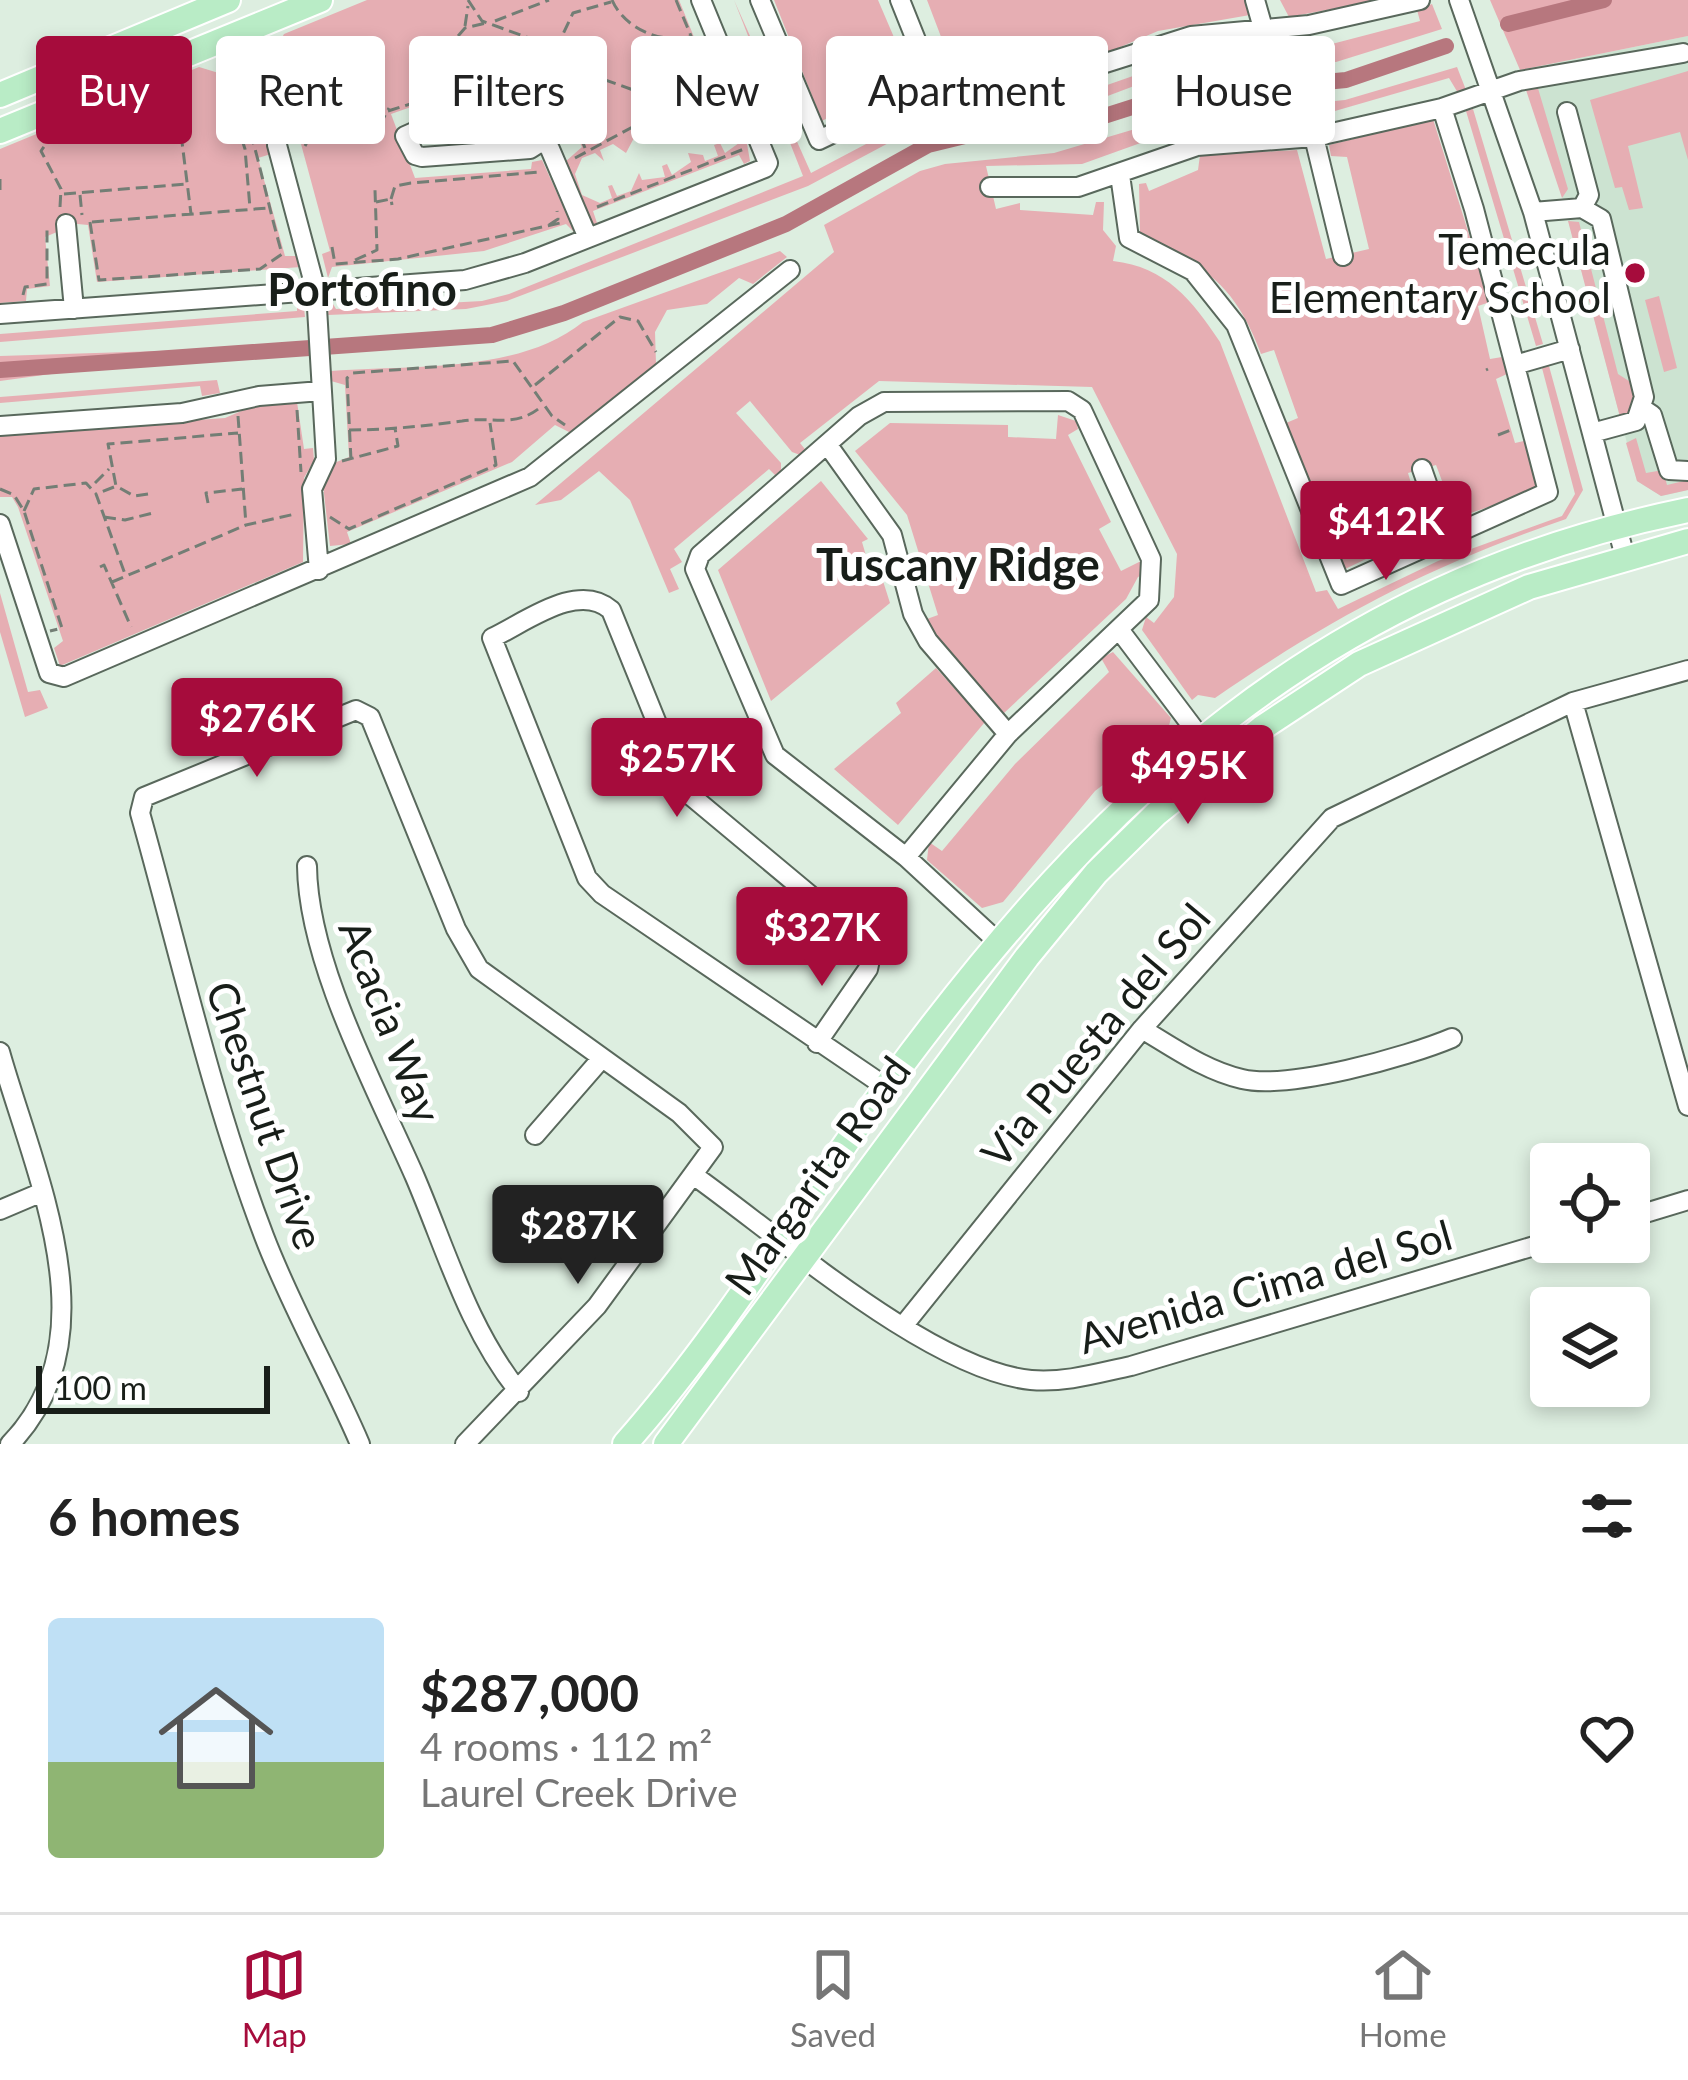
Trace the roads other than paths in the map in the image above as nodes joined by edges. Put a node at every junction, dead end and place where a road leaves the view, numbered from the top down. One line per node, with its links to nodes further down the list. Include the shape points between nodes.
1 (320, 0): 17 (main road)
2 (701, 0): 30 (street, via 765,168)
3 (760, 0): 19 (street, via 819,140)
4 (900, 0): 10 (street)
5 (1256, 0): 9 (street)
6 (1459, 0): 13 (street)
7 (217, 2): 14 (main road)
8 (1410, 2): 9 (street)
9 (1263, 28): 12 (street, via 1160,43)
10 (914, 36)
11 (1683, 53): 13 (street)
12 (1108, 61)
13 (1492, 90): 15 (street); 28 (street)
14 (0, 94)
15 (1442, 108): 18 (street); 37 (street)
16 (1567, 112): 27 (street, via 1588,195)
17 (0, 131)
18 (1335, 132)
19 (826, 137)
20 (544, 140): 20 (street, via 472,106 405,136 422,158)
21 (546, 144): 30 (street)
22 (1223, 144): 25 (street)
23 (1316, 144): 31 (street)
24 (277, 145): 33 (street)
25 (1120, 175): 26 (street, via 1078,187); 48 (street, via 1129,238 1193,272 1236,326 1341,585)
26 (990, 187)
27 (1582, 208): 28 (street); 39 (street, via 1601,219)
28 (1532, 212): 36 (street)
29 (74, 224): 34 (street)
30 (588, 238): 33 (street, via 465,280)
31 (1343, 256)
32 (790, 270): 51 (street, via 530,477)
33 (316, 291): 34 (street); 38 (street)
34 (74, 309): 35 (street)
35 (0, 314)
36 (1570, 349): 37 (street); 41 (street)
37 (1515, 365): 48 (street, via 1548,492)
38 (321, 391): 40 (street); 51 (street, via 326,459 312,489)
39 (1643, 410): 41 (street, via 1636,422); 44 (street, via 1652,415 1670,470)
40 (0, 426)
41 (1592, 433): 47 (street)
42 (827, 444): 52 (street, via 884,402 1068,401 1082,410 1151,559 1149,599); 55 (street, via 892,535 928,641); 58 (street, via 700,555 695,569 767,746)
43 (1422, 469): 48 (street)
44 (1688, 471)
45 (1688, 510): 47 (main road, Margarita Road)
46 (0, 524): 51 (street, via 53,676)
47 (1617, 525): 50 (street); 56 (main road, Margarita Road, via 1426,596 1342,639)
48 (1445, 535)
49 (1688, 541): 50 (main road, Margarita Road)
50 (1625, 557): 57 (main road, Margarita Road, via 1487,604 1359,664)
51 (319, 570)
52 (1120, 632): 55 (street); 56 (street)
53 (1688, 670): 54 (street, Via Puesta del Sol)
54 (1573, 702): 61 (street, Via Puesta del Sol, via 1332,818); 67 (street)
55 (1007, 734): 58 (street)
56 (1202, 735): 57 (street); 60 (main road, Margarita Road, via 1100,827)
57 (1219, 762): 76 (main road, Margarita Road, via 1070,903)
58 (906, 857): 60 (street)
59 (307, 866): 78 (street, Acacia Way, via 307,905 372,1088 472,1326)
60 (997, 940): 66 (main road, Margarita Road)
61 (1142, 1029): 62 (street, via 1247,1081 1369,1065); 77 (street, Via Puesta del Sol)
62 (1452, 1038)
63 (817, 1042): 63 (street, via 587,878 492,638 579,597 597,597 611,610 684,790 860,935 871,955); 66 (street)
64 (0, 1052): 70 (street)
65 (602, 1058): 68 (street); 69 (street, via 679,1112 713,1148); 80 (street, Chestnut Drive, via 478,969 370,716 356,710 144,797 140,814 223,1120 265,1240)
66 (886, 1087): 74 (main road, Margarita Road)
67 (1688, 1106)
68 (535, 1135)
69 (697, 1177): 74 (street, Avenida Cima del Sol); 78 (street)
70 (40, 1193): 72 (street); 79 (street, via 64,1303 59,1347 45,1392)
71 (1688, 1200): 73 (street)
72 (0, 1210)
73 (1650, 1212)
74 (780, 1238): 76 (street, Avenida Cima del Sol); 82 (main road, Margarita Road)
75 (1530, 1247): 77 (street, Avenida Cima del Sol, via 1076,1379 1030,1380 978,1366)
76 (806, 1257): 77 (street, Avenida Cima del Sol); 83 (main road, Margarita Road)
77 (903, 1326)
78 (519, 1392): 81 (street)
79 (10, 1444)
80 (360, 1444)
81 (465, 1444)
82 (625, 1444)
83 (666, 1444)

